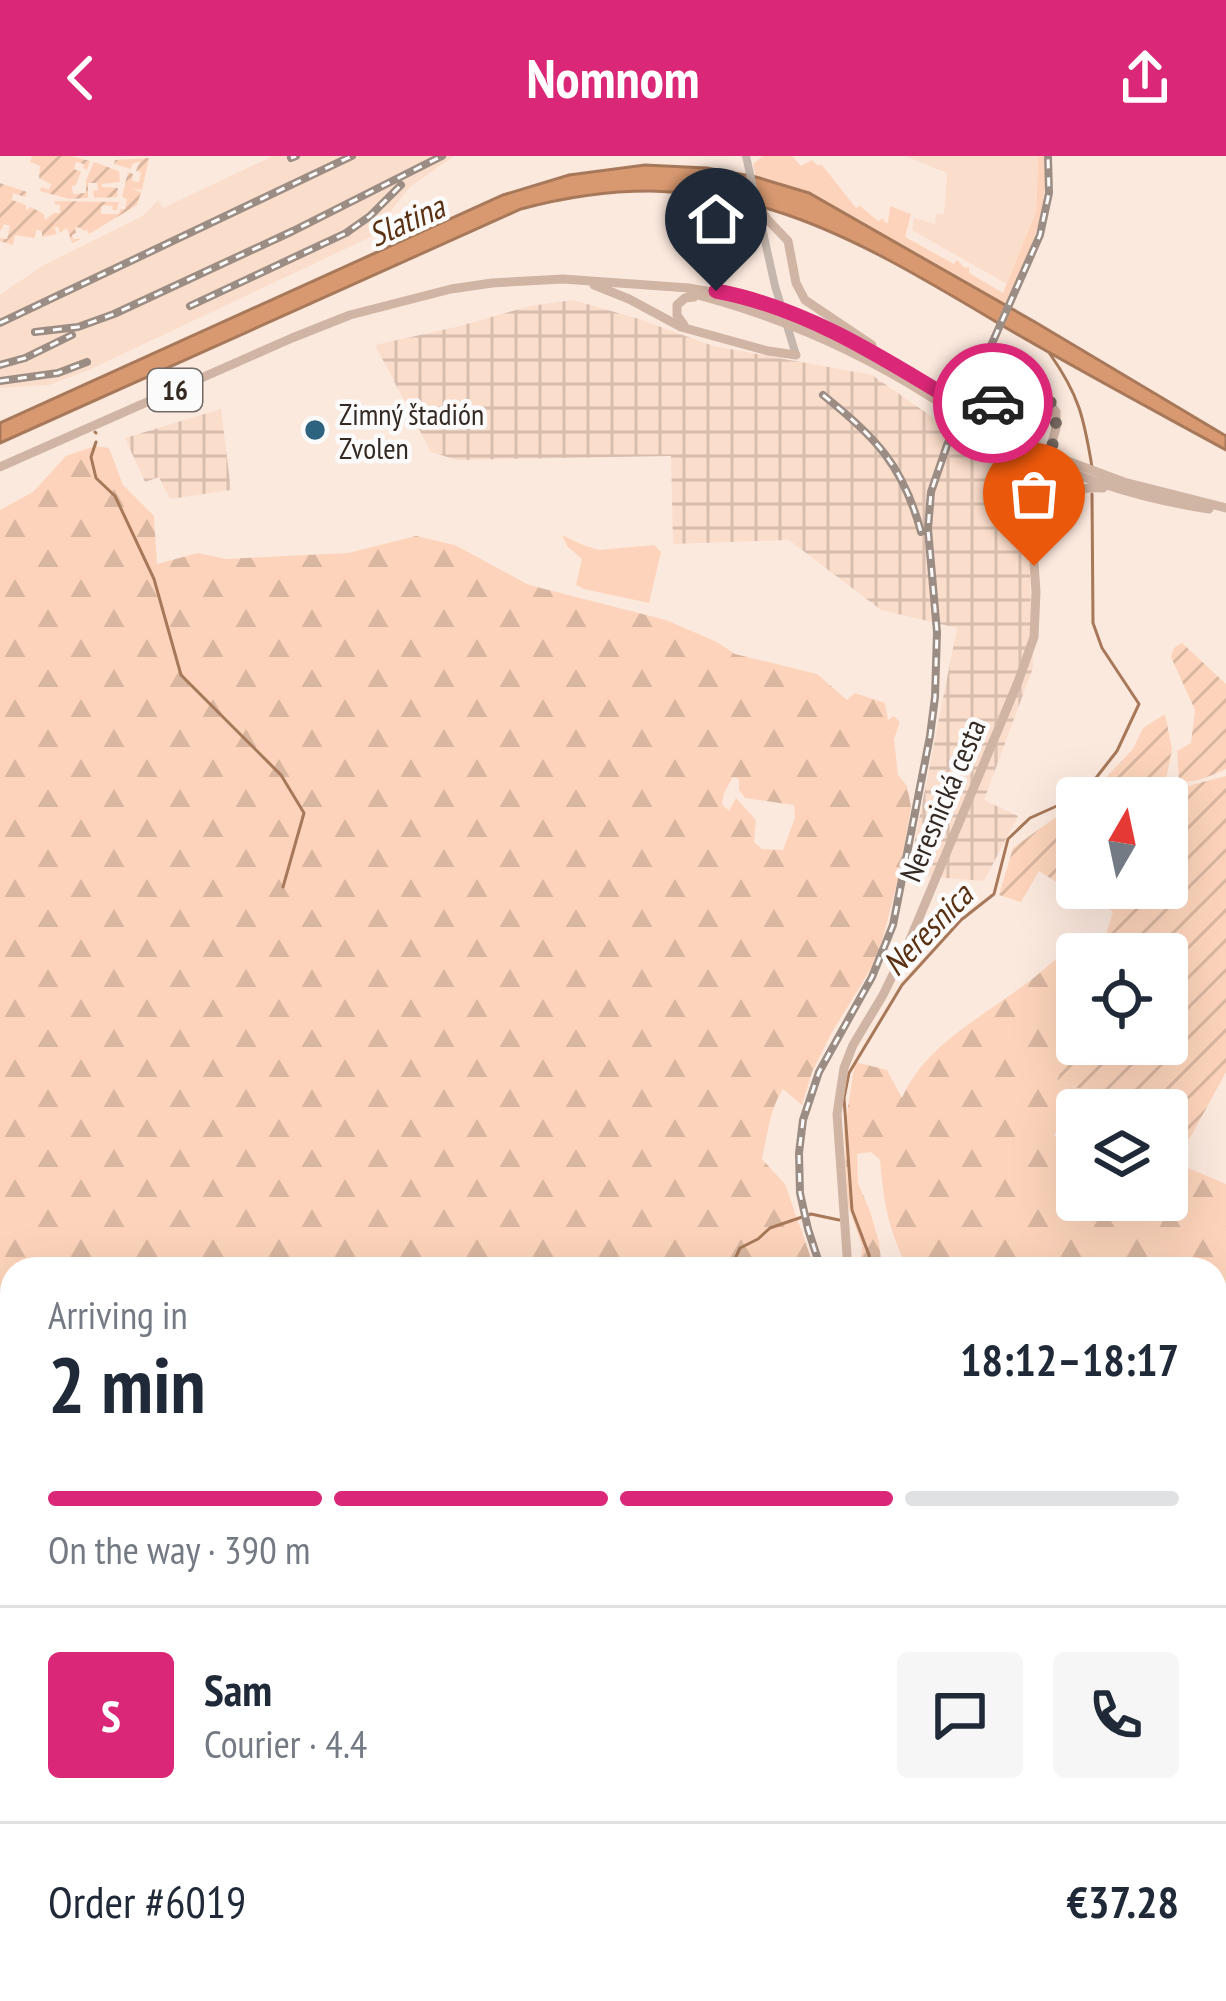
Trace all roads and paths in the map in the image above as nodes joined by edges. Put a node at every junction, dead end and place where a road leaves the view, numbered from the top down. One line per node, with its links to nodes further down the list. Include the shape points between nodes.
1 (747, 160): 2 (street)
2 (756, 201): 3 (main road); 4 (street)
3 (780, 230): 4 (main road); 7 (main road)
4 (762, 232): 11 (street)
5 (583, 280): 6 (main road, 16); 10 (main road); 17 (main road, 16, via 468,286 372,308)
6 (668, 287): 8 (main road, 16); 9 (main road, 16)
7 (800, 294): 9 (main road, via 788,304); 12 (main road)
8 (710, 298): 10 (main road, via 679,302 677,316); 14 (main road, 16, via 824,337)
9 (766, 304): 12 (main road, 16)
10 (688, 329): 11 (main road)
11 (796, 355)
12 (889, 361): 15 (main road, 16)
13 (1012, 393): 15 (main road); 16 (main road, via 1002,412); 20 (main road, via 1031,390 1056,412 1033,511)
14 (948, 408): 18 (main road, 16); 20 (main road, via 1010,469)
15 (967, 409): 16 (main road, 16)
16 (1012, 436): 18 (main road, 16)
17 (0, 467)
18 (1084, 478): 19 (main road, 16); 20 (main road, via 1048,507)
19 (1226, 510)
20 (1033, 552): 21 (main road, Neresnická cesta, via 1028,658 909,943 842,1076)
21 (847, 1257)

